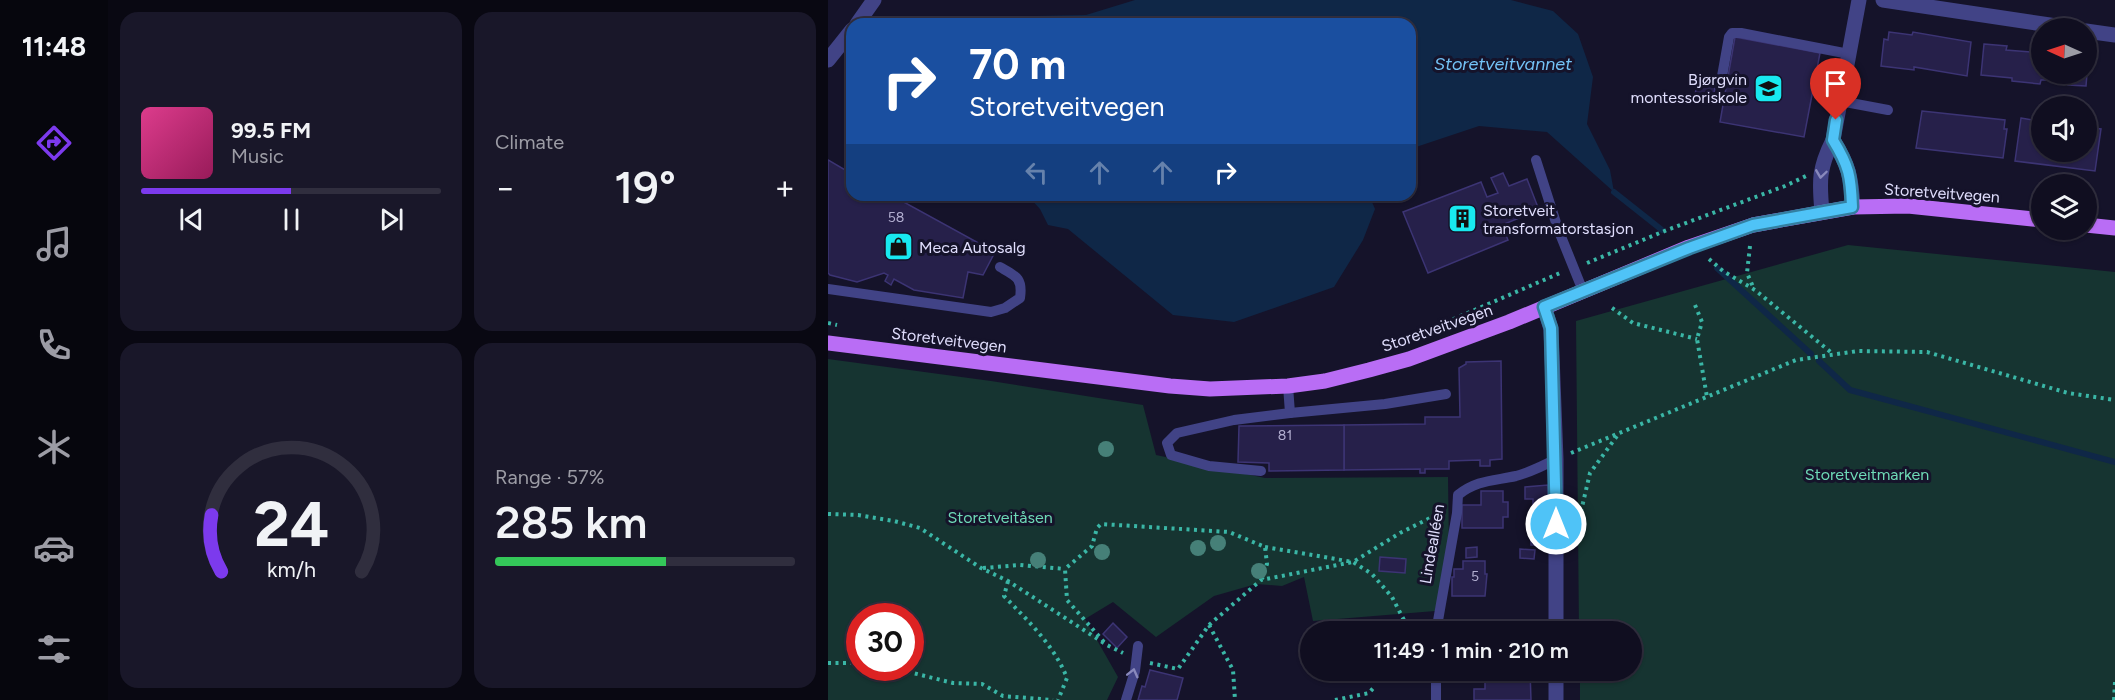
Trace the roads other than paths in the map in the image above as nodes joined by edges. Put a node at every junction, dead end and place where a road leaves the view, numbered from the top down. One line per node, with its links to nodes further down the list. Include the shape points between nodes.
1 (874, 0): 4 (street)
2 (1859, 0): 9 (street)
3 (1883, 0): 5 (street)
4 (860, 18)
5 (2031, 22)
6 (2097, 33): 7 (street)
7 (2115, 35)
8 (846, 38): 10 (street)
9 (1849, 54): 11 (lane, via 1732,33); 12 (street)
10 (828, 60)
11 (1721, 82)
12 (1840, 101): 13 (lane); 14 (street)
13 (1888, 110)
14 (1833, 140): 16 (street, via 1849,171); 17 (street, one-way to 17, via 1823,160 1819,184)
15 (1536, 160): 23 (lane)
16 (1852, 207): 17 (main road, Storetveitvegen); 18 (main road, Storetveitvegen, via 1908,206)
17 (1822, 212): 23 (main road, Storetveitvegen, via 1753,225)
18 (2031, 219)
19 (2097, 226): 20 (main road)
20 (2115, 228)
21 (1000, 267): 22 (lane, via 1016,276 1022,286 1020,298 991,312)
22 (828, 289)
23 (1583, 291): 24 (main road, Storetveitvegen)
24 (1544, 307): 26 (main road, Storetveitvegen, via 1409,359 1325,381); 29 (street, via 1551,328)
25 (828, 344): 26 (main road, Storetveitvegen, via 1170,386)
26 (1288, 386): 28 (lane)
27 (1446, 394): 28 (lane)
28 (1290, 413): 30 (lane, via 1234,420 1177,434 1167,443 1171,455 1209,466)
29 (1556, 459): 31 (lane, Lindealléen, via 1516,476 1471,485 1458,495); 32 (street)
30 (1261, 471)
31 (1438, 621)
32 (1556, 621)
33 (1138, 646): 36 (lane, one-way to 33)
34 (1436, 681): 37 (lane)
35 (1556, 681): 38 (street)
36 (1126, 700)
37 (1436, 700)
38 (1556, 700)

